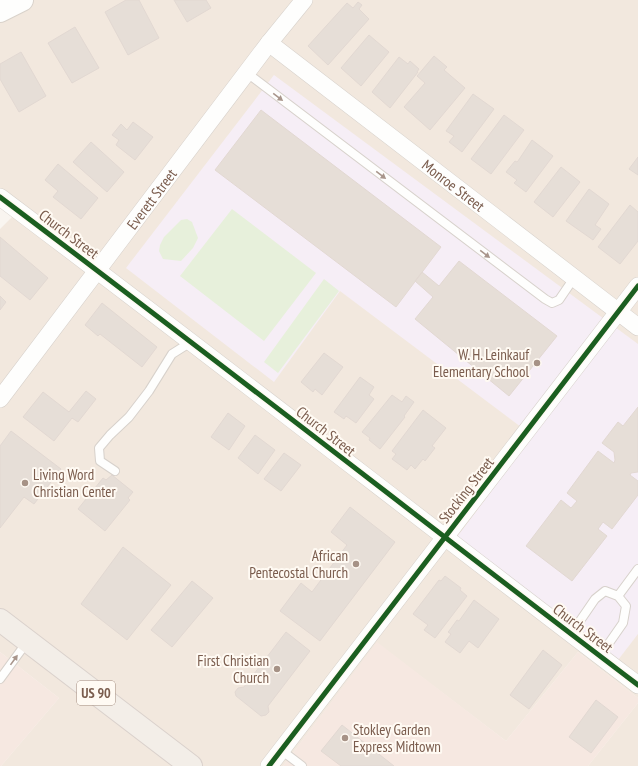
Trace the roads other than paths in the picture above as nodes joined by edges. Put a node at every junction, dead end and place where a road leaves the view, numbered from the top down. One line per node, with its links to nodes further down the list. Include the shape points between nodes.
1 (22, 0): 3 (main road)
2 (304, 0): 4 (street, Everett Street)
3 (0, 11)
4 (269, 44): 5 (street, Everett Street); 8 (street, Monroe Street)
5 (247, 73): 7 (street, Everett Street); 8 (lane, one-way to 8, via 545,299 552,303 559,300)
6 (0, 197): 7 (street, Church Street)
7 (98, 270): 12 (street, Church Street); 13 (street, Everett Street)
8 (574, 278): 10 (street, Monroe Street)
9 (638, 286): 10 (street, Stocking Street)
10 (618, 312): 11 (street, Monroe Street); 15 (street, Stocking Street)
11 (638, 328)
12 (191, 342): 14 (lane, via 172,354 129,417 99,448 100,461); 15 (street, Church Street)
13 (0, 399)
14 (115, 471)
15 (444, 538): 19 (street, Church Street); 24 (street, Stocking Street)
16 (638, 569): 17 (lane)
17 (618, 596): 19 (lane, via 605,591 595,599); 21 (lane, via 626,606 623,623)
18 (0, 620): 20 (main road, US 90)
19 (571, 634): 21 (street, Church Street)
20 (28, 641): 22 (lane, one-way to 20); 25 (main road, US 90)
21 (600, 656): 23 (street, Church Street)
22 (0, 679)
23 (638, 685)
24 (281, 750): 26 (street, Stocking Street); 27 (lane)
25 (191, 766)
26 (269, 766)
27 (302, 766)

